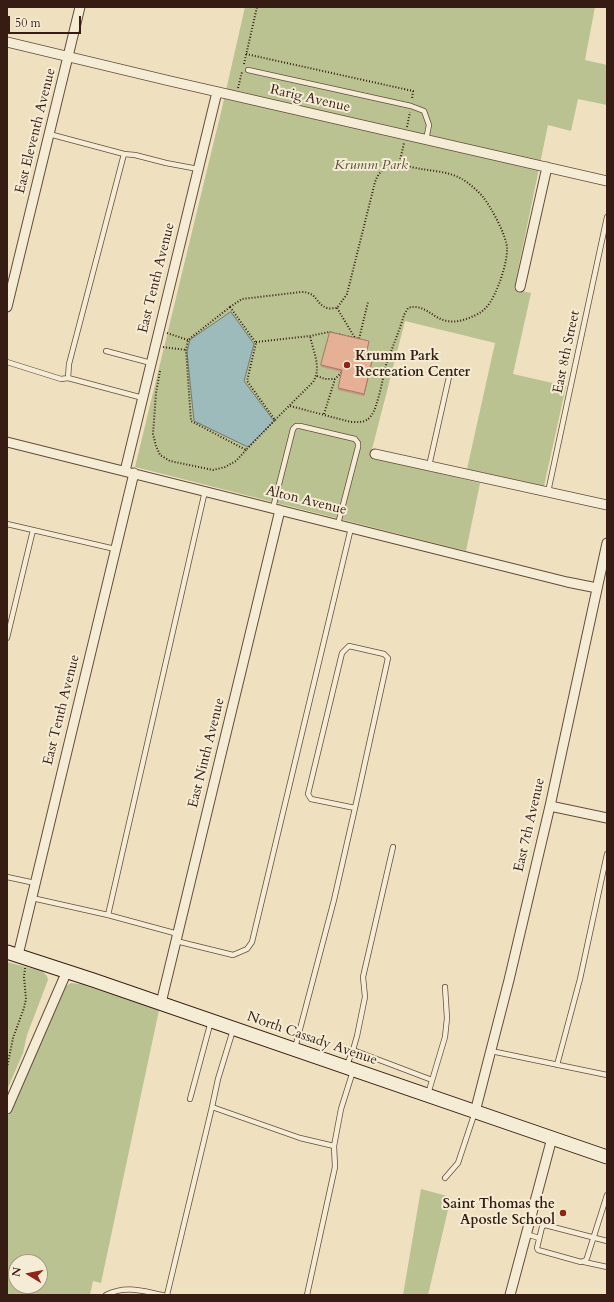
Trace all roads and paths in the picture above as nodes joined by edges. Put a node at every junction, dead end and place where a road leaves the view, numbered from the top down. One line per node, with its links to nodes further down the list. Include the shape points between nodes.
1 (80, 7): 5 (street, East Eleventh Avenue)
2 (257, 7): 4 (path)
3 (7, 42): 5 (street, Rarig Avenue)
4 (246, 54): 8 (path); 9 (path, via 413,91)
5 (68, 58): 7 (street, Rarig Avenue); 10 (street, East Eleventh Avenue)
6 (248, 70): 9 (lane)
7 (217, 92): 8 (street, Rarig Avenue); 16 (street, East Tenth Avenue)
8 (236, 97): 11 (street, Rarig Avenue)
9 (411, 106): 11 (path); 12 (lane, via 424,111 429,125)
10 (49, 134): 13 (lane); 21 (street, East Eleventh Avenue)
11 (405, 135): 12 (street, Rarig Avenue); 14 (path)
12 (426, 140): 15 (street, Rarig Avenue)
13 (124, 154): 16 (lane); 38 (lane)
14 (399, 165): 23 (path, via 384,168 375,182 346,294); 42 (path, via 461,179 482,196 507,248 502,276 493,299 486,308 466,319 446,320 422,308 408,308 387,364 372,416 366,421 351,422)
15 (546, 167): 17 (street, Rarig Avenue); 19 (street)
16 (198, 169): 24 (street, East Tenth Avenue)
17 (607, 181)
18 (607, 217): 50 (lane, East 8th Street)
19 (520, 287)
20 (368, 302): 26 (path, via 360,339)
21 (7, 307)
22 (230, 307): 23 (path, via 242,299 309,292 321,304 328,308); 27 (path); 28 (path)
23 (337, 308): 26 (path)
24 (159, 331): 27 (path); 33 (street, East Tenth Avenue)
25 (310, 336): 26 (path, via 329,332); 28 (path); 36 (path, via 318,368)
26 (355, 338)
27 (188, 340): 30 (path)
28 (256, 342): 43 (path, via 247,381)
29 (106, 350): 33 (lane)
30 (186, 350): 31 (path, via 162,347); 45 (path, via 192,422)
31 (162, 351)
32 (7, 362): 38 (lane, via 61,379)
33 (151, 363): 40 (street, East Tenth Avenue)
34 (161, 368): 45 (path, via 153,434 160,455 170,461 213,470 236,461)
35 (342, 372): 39 (path)
36 (317, 376): 39 (path); 41 (path)
37 (449, 377): 47 (lane)
38 (68, 378): 40 (lane)
39 (335, 379): 42 (path)
40 (143, 398): 48 (street, East Tenth Avenue)
41 (290, 406): 42 (path); 43 (path)
42 (324, 414)
43 (275, 420): 45 (path)
44 (7, 442): 48 (street, Alton Avenue)
45 (246, 450)
46 (375, 454): 47 (street)
47 (428, 466): 50 (street)
48 (130, 472): 49 (street, Alton Avenue); 58 (street, East Tenth Avenue)
49 (205, 491): 52 (street, Alton Avenue); 69 (lane)
50 (548, 492): 51 (street)
51 (607, 505)
52 (277, 509): 54 (street, Alton Avenue); 54 (lane, via 293,429 296,426 355,439 358,447); 70 (street, East Ninth Avenue)
53 (7, 524): 56 (lane)
54 (338, 524): 55 (street, Alton Avenue)
55 (352, 527): 59 (street, Alton Avenue); 70 (lane, via 252,942 242,952 230,955)
56 (33, 530): 58 (lane); 60 (lane)
57 (607, 543): 59 (street, East 7th Avenue)
58 (115, 549): 67 (street, East Tenth Avenue)
59 (597, 588): 61 (street, East 7th Avenue)
60 (7, 638)
61 (550, 806): 63 (street); 79 (street, East 7th Avenue)
62 (355, 808): 62 (lane, via 388,658 384,654 348,646 342,653 308,794 312,799); 77 (lane, via 334,900)
63 (607, 818)
64 (393, 847): 78 (lane, via 363,977 365,997)
65 (607, 854): 80 (lane, via 580,979)
66 (7, 877): 67 (lane)
67 (35, 883): 68 (street, East Tenth Avenue)
68 (32, 898): 69 (lane); 71 (street, East Tenth Avenue)
69 (108, 915): 70 (lane)
70 (177, 938): 74 (street, East Ninth Avenue)
71 (17, 957): 72 (main road, North Cassady Avenue); 81 (path, via 24,977 26,999 13,1038)
72 (67, 971): 74 (main road, North Cassady Avenue); 88 (street)
73 (445, 987): 84 (lane, via 445,1037)
74 (161, 1003): 75 (main road, North Cassady Avenue)
75 (211, 1020): 76 (main road, North Cassady Avenue); 86 (lane)
76 (234, 1028): 77 (main road, North Cassady Avenue); 87 (lane)
77 (294, 1049): 82 (main road, North Cassady Avenue)
78 (352, 1050): 82 (lane); 84 (lane)
79 (491, 1051): 80 (lane); 89 (street, East 7th Avenue)
80 (557, 1065): 83 (lane)
81 (7, 1068)
82 (349, 1068): 85 (main road, North Cassady Avenue); 91 (lane)
83 (607, 1075)
84 (432, 1080): 85 (lane)
85 (427, 1096): 89 (main road, North Cassady Avenue)
86 (190, 1098)
87 (212, 1107): 91 (lane, via 300,1138); 103 (lane)
88 (7, 1109)
89 (475, 1112): 90 (main road, North Cassady Avenue); 93 (lane, via 458,1163)
90 (552, 1138): 92 (main road, North Cassady Avenue); 95 (street)
91 (334, 1146): 104 (lane, via 334,1167)
92 (607, 1157)
93 (445, 1178)
94 (607, 1195): 96 (lane)
95 (526, 1234): 97 (lane); 105 (street)
96 (594, 1237): 97 (lane, via 546,1225 542,1227); 98 (lane); 99 (lane)
97 (539, 1238): 99 (lane, via 538,1250)
98 (607, 1240)
99 (584, 1262): 100 (lane)
100 (607, 1268)
101 (106, 1295): 102 (lane, via 116,1290 130,1289)
102 (163, 1295)
103 (168, 1295)
104 (307, 1295)
105 (510, 1295)

